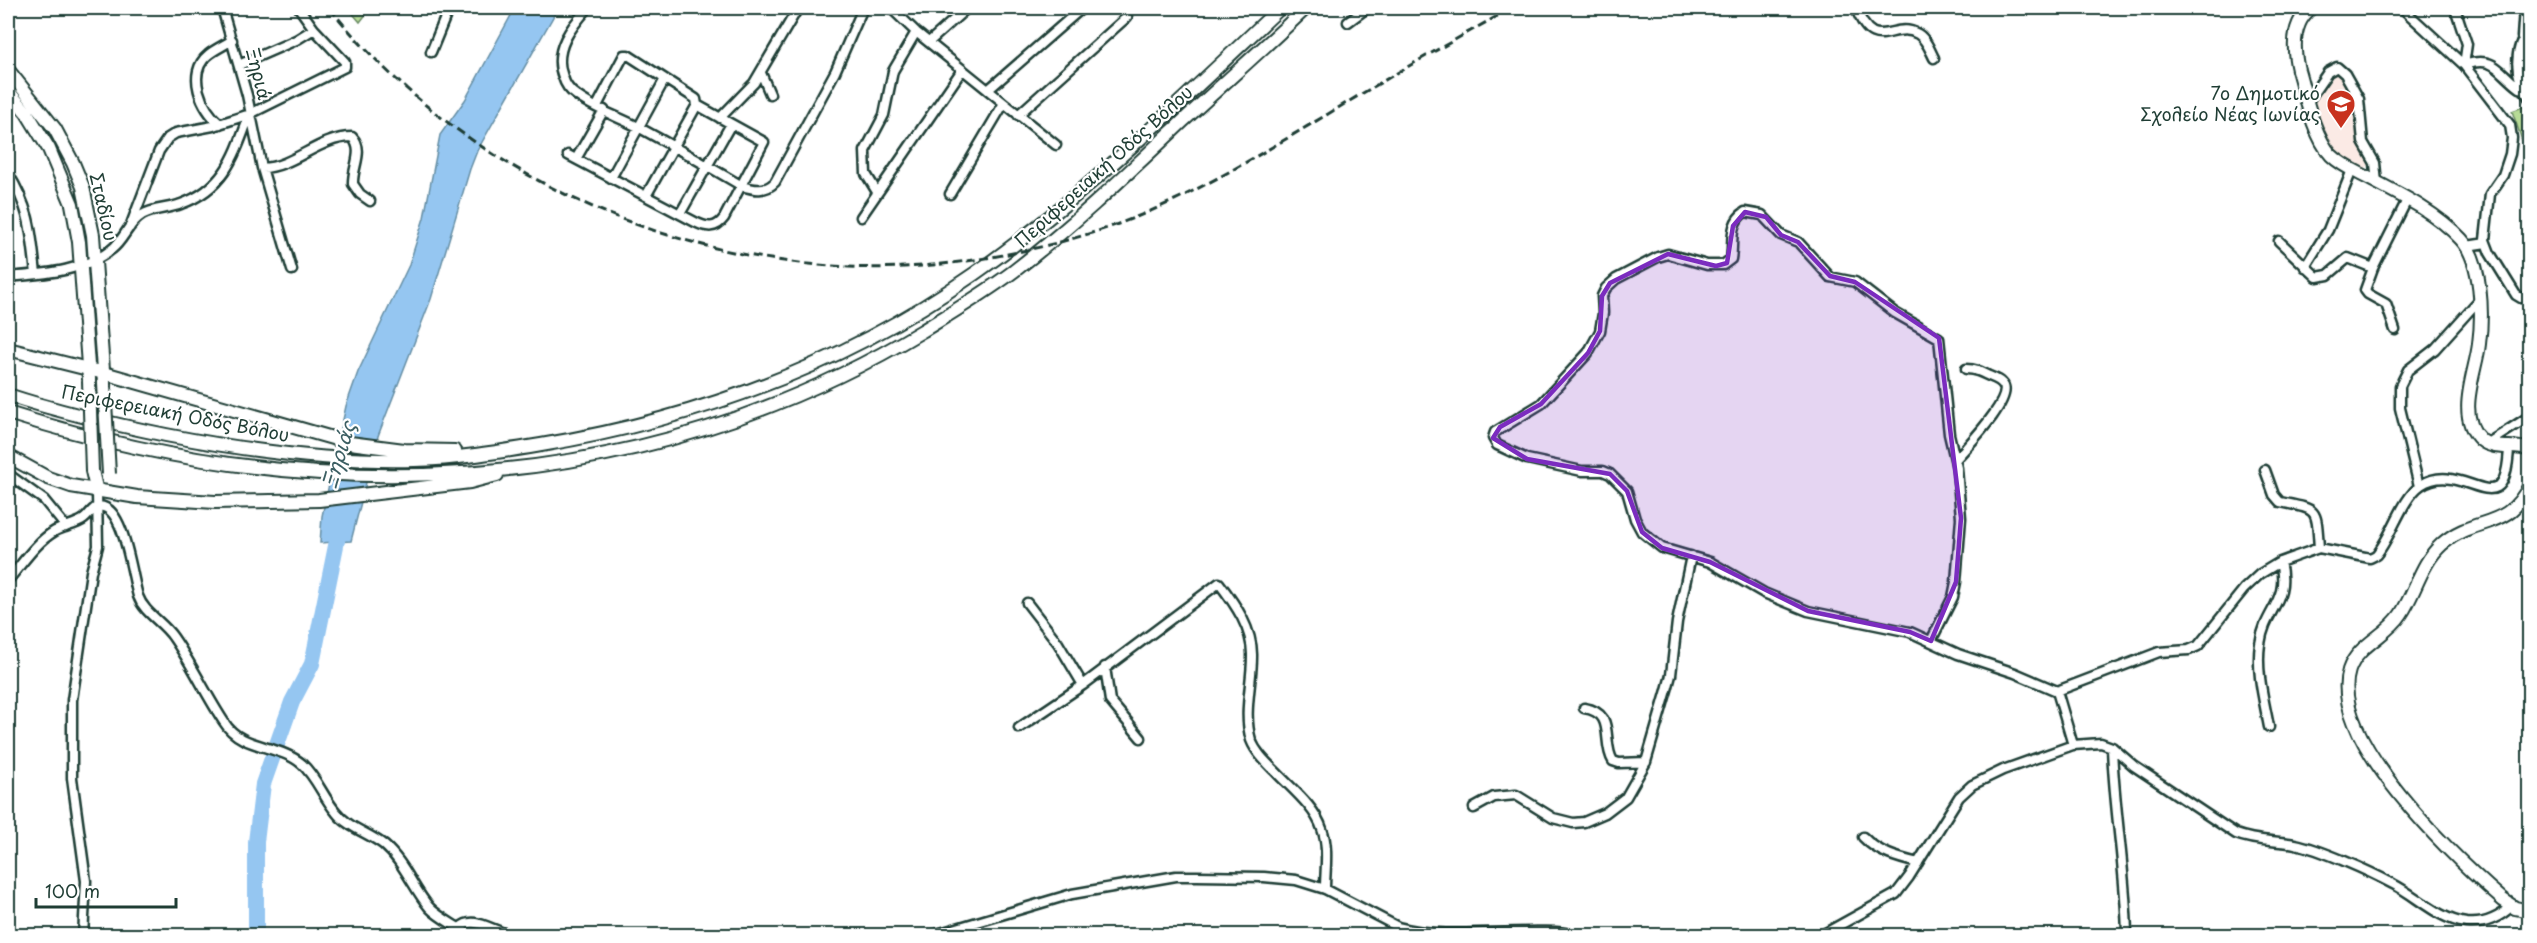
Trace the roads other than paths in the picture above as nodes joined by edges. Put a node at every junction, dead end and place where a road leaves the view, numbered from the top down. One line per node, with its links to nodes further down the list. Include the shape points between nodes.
1 (222, 8): 24 (street, Ξηριά)
2 (299, 8): 21 (street)
3 (449, 8): 26 (street)
4 (588, 8): 42 (street, via 564,40 560,67 569,88)
5 (798, 8): 32 (street)
6 (863, 8): 57 (street, via 835,72 775,182 762,189)
7 (891, 8): 22 (street)
8 (967, 8): 25 (street)
9 (1080, 8): 35 (street)
10 (1280, 8): 89 (main road, Περιφερειακή Οδός Βόλου, via 1024,238 883,331 790,376 688,413 621,430 447,458)
11 (1306, 8): 92 (main road, Περιφερειακή Οδός Βόλου, via 1066,229 1012,273 898,345 833,380 718,425 606,455)
12 (1367, 8): 19 (street)
13 (1856, 8): 27 (street, via 1873,33 1917,34)
14 (2311, 8): 39 (main road, via 2301,18 2294,45)
15 (2402, 8): 29 (street)
16 (2455, 8): 29 (street, via 2466,39)
17 (2524, 8): 23 (street)
18 (1127, 17): 44 (street)
19 (1348, 22)
20 (2529, 27): 23 (street)
21 (314, 29): 28 (street); 43 (street, via 346,66)
22 (916, 32): 25 (street); 58 (street, via 893,70 884,115 865,151 866,174)
23 (2522, 37): 34 (street, via 2517,70)
24 (232, 40): 28 (street, Ξηριά); 46 (street, via 207,55 196,77 207,112)
25 (929, 42): 31 (street)
26 (431, 52)
27 (1934, 58)
28 (239, 65): 43 (street, Ξηριά)
29 (2464, 65): 34 (street, via 2493,64); 67 (street, via 2510,125 2512,138 2503,175 2490,194)
30 (8, 70): 69 (main road, Σταδίου, via 39,106 73,163 88,206)
31 (962, 70): 35 (street); 58 (street)
32 (761, 73): 37 (street); 45 (street)
33 (665, 79): 41 (street, via 696,99); 42 (street, via 624,55); 48 (street)
34 (2522, 89): 38 (street)
35 (988, 90): 40 (street)
36 (8, 91): 70 (main road, Σταδίου, via 36,126 59,168 76,216)
37 (770, 94)
38 (2529, 99)
39 (2308, 101): 53 (main road, via 2326,148); 56 (street, via 2330,70 2337,67 2345,74 2359,99 2363,142 2375,163)
40 (1004, 103): 44 (street); 59 (street)
41 (697, 105): 45 (street); 50 (street)
42 (600, 108): 48 (street); 55 (street, via 572,157)
43 (250, 114): 46 (street); 52 (street, Ξηριά); 65 (street, via 238,148 214,185 180,205 144,214)
44 (1018, 115): 49 (street)
45 (720, 118): 47 (street)
46 (220, 124): 65 (street, via 176,133 166,139)
47 (731, 124): 51 (street); 57 (street, via 764,142)
48 (639, 128): 50 (street); 55 (street)
49 (1056, 145)
50 (673, 147): 51 (street); 60 (street)
51 (708, 166): 57 (street); 63 (street)
52 (262, 168): 62 (street, via 280,165 333,140 352,136 359,151 353,184); 73 (street, Ξηριά)
53 (2352, 170): 56 (main road); 71 (street, via 2328,230)
54 (8, 173): 74 (street, via 31,224)
55 (611, 178): 60 (street)
56 (2377, 183): 61 (main road)
57 (742, 186): 63 (street, via 716,226 704,226)
58 (877, 192): 64 (street)
59 (950, 194)
60 (646, 196): 63 (street)
61 (2407, 200): 68 (main road, via 2449,228); 72 (street)
62 (370, 201)
63 (680, 214)
64 (861, 217)
65 (130, 227): 69 (street, via 116,246)
66 (2279, 241): 71 (street)
67 (2486, 243): 68 (street); 76 (street, via 2516,295)
68 (2467, 246): 77 (main road, via 2475,268)
69 (95, 260): 70 (street); 82 (main road, Σταδίου)
70 (80, 265): 74 (street); 81 (main road, Σταδίου)
71 (2305, 267): 72 (street, via 2317,277 2325,277 2343,260 2352,258)
72 (2373, 268): 78 (street, via 2366,290 2386,304)
73 (292, 270)
74 (36, 274): 75 (street)
75 (8, 277)
76 (2529, 297)
77 (2479, 300): 86 (main road, via 2480,341 2469,408 2475,431); 96 (street, via 2435,349 2408,370 2400,386 2400,408)
78 (2395, 330)
79 (8, 349): 81 (main road)
80 (1966, 369): 91 (street, via 1976,369 1998,380 2005,395 2000,407)
81 (89, 375): 82 (main road); 97 (main road, Σταδίου, bridge, via 92,471)
82 (104, 378): 89 (main road); 97 (main road, Σταδίου, bridge, via 108,474)
83 (8, 395): 89 (main road, Περιφερειακή Οδός Βόλου, via 66,414 230,447 334,459)
84 (8, 413): 92 (main road, Περιφερειακή Οδός Βόλου, via 61,430 228,466 383,476)
85 (2529, 416): 86 (street)
86 (2488, 443): 87 (main road)
87 (2509, 447): 88 (main road); 96 (street, via 2506,478 2497,488 2489,490 2444,477)
88 (2529, 450)
89 (383, 454)
90 (8, 456): 97 (main road, via 57,482)
91 (1956, 459): 101 (street, via 1949,434 1938,337 1895,313 1855,282 1830,277 1807,250 1777,231 1766,217 1745,212 1733,226 1732,253 1727,263 1707,265 1668,254 1610,284 1602,296 1599,331 1588,353 1542,404 1500,428 1493,438 1497,445 1527,459 1610,474 1626,491 1642,531 1662,548); 105 (street, via 1961,518 1956,582 1953,597)
92 (522, 469): 97 (main road, via 470,482 319,500 233,503)
93 (2265, 470): 100 (street, via 2280,502 2313,511)
94 (8, 474): 99 (street, via 44,500)
95 (2529, 485): 120 (main road, via 2521,502 2509,513 2464,530 2437,549 2416,580 2401,615 2355,659 2347,685 2357,727 2403,801 2495,894)
96 (2419, 486): 100 (street, via 2376,555 2370,558)
97 (98, 492): 98 (street)
98 (98, 507): 99 (street); 122 (street, via 109,511 119,529 143,606 172,636 227,728 235,736 295,759 309,771 336,813 385,846 433,911); 124 (street, via 98,546 72,700 72,778 86,881)
99 (66, 527): 103 (street, via 45,539)
100 (2319, 548): 102 (street)
101 (1691, 556): 105 (street, via 1799,608 1910,632); 115 (street, via 1671,675)
102 (2280, 562): 108 (street, via 2244,589 2198,646 2158,652); 110 (street, via 2283,591 2262,633 2259,655)
103 (8, 580)
104 (1027, 603): 107 (street, via 1058,643)
105 (1931, 641): 108 (street)
106 (1105, 667): 107 (street); 112 (street, via 1110,701); 119 (street, via 1219,583 1233,601 1250,639 1248,715 1252,740 1264,760 1295,791 1321,826)
107 (1083, 685): 111 (street)
108 (2056, 691): 113 (street)
109 (1584, 708): 115 (street, via 1594,710 1605,723 1613,761)
110 (2269, 727)
111 (1019, 728)
112 (1141, 738)
113 (2073, 745): 114 (street, via 2101,743); 118 (street, via 1972,785 1959,797)
114 (2112, 747): 120 (street, via 2236,834 2318,851 2390,882 2465,923 2492,920); 130 (street)
115 (1646, 762): 116 (street, via 1626,797 1605,813 1584,822 1563,822 1516,795 1494,797)
116 (1474, 808)
117 (1863, 837): 118 (street, via 1888,855)
118 (1918, 863): 129 (street, via 1896,894)
119 (1325, 888): 123 (street, via 1398,927); 127 (street, via 1264,877 1176,876 1071,894)
120 (2512, 906): 121 (main road)
121 (2529, 911)
122 (460, 928): 125 (street); 126 (street, via 472,922 505,933)
123 (1446, 935): 128 (street, via 1541,932)
124 (83, 936)
125 (470, 936)
126 (534, 936)
127 (930, 936)
128 (1574, 936)
129 (1820, 936)
130 (2127, 936)

